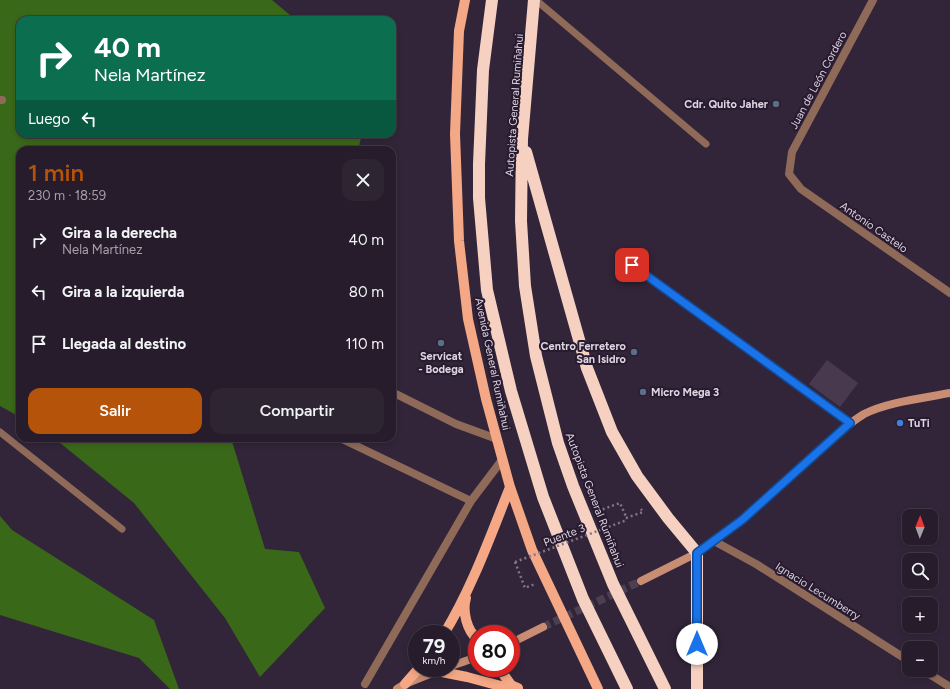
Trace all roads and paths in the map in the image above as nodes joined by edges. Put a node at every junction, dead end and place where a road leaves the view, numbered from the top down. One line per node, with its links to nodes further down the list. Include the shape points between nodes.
1 (465, 0): 14 (main road, Avenida General Rumiñahui, via 459,31 455,134 459,241 468,319)
2 (492, 0): 44 (highway, via 482,70 479,164 479,198 487,290 511,391 543,497 582,599)
3 (535, 0): 5 (highway, Autopista General Rumiñahui); 6 (lane)
4 (873, 0): 7 (street, Juan de León Cordero, via 792,152)
5 (522, 139): 20 (highway, Autopista General Rumiñahui, via 521,221 525,286 536,356 558,443); 24 (highway, via 587,368 612,432 637,476)
6 (706, 144)
7 (789, 174): 9 (street, Antonio Castelo, via 800,189)
8 (632, 265): 12 (street)
9 (950, 293)
10 (950, 393): 12 (main road, via 877,409)
11 (396, 394): 14 (street, via 456,424)
12 (850, 423): 23 (main road, via 742,520)
13 (0, 432): 22 (lane)
14 (497, 439): 16 (main road, Avenida General Rumiñahui)
15 (348, 442): 18 (street)
16 (502, 460): 17 (main road, Avenida General Rumiñahui); 18 (street)
17 (510, 487): 26 (main road); 43 (main road, Avenida General Rumiñahui, via 532,550)
18 (471, 501): 38 (street)
19 (635, 515): 21 (path)
20 (585, 516): 21 (path, via 620,503); 45 (highway, Autopista General Rumiñahui, via 613,584)
21 (626, 518): 27 (path, Puente 3, bridge, via 627,520 516,562)
22 (122, 529)
23 (714, 540): 24 (main road); 32 (street, Ignacio Lecumberry)
24 (697, 553): 25 (main road); 46 (highway)
25 (641, 580)
26 (471, 583): 28 (main road); 29 (main road, via 465,602)
27 (525, 588)
28 (449, 625)
29 (469, 625)
30 (543, 627): 31 (main road)
31 (520, 638)
32 (902, 657)
33 (460, 675): 41 (main road)
34 (410, 677): 39 (main road)
35 (424, 677): 39 (main road)
36 (506, 677): 42 (main road)
37 (934, 677): 40 (street)
38 (365, 684)
39 (401, 686)
40 (950, 687)
41 (512, 689)
42 (519, 689)
43 (598, 689)
44 (627, 689)
45 (665, 689)
46 (697, 689)

